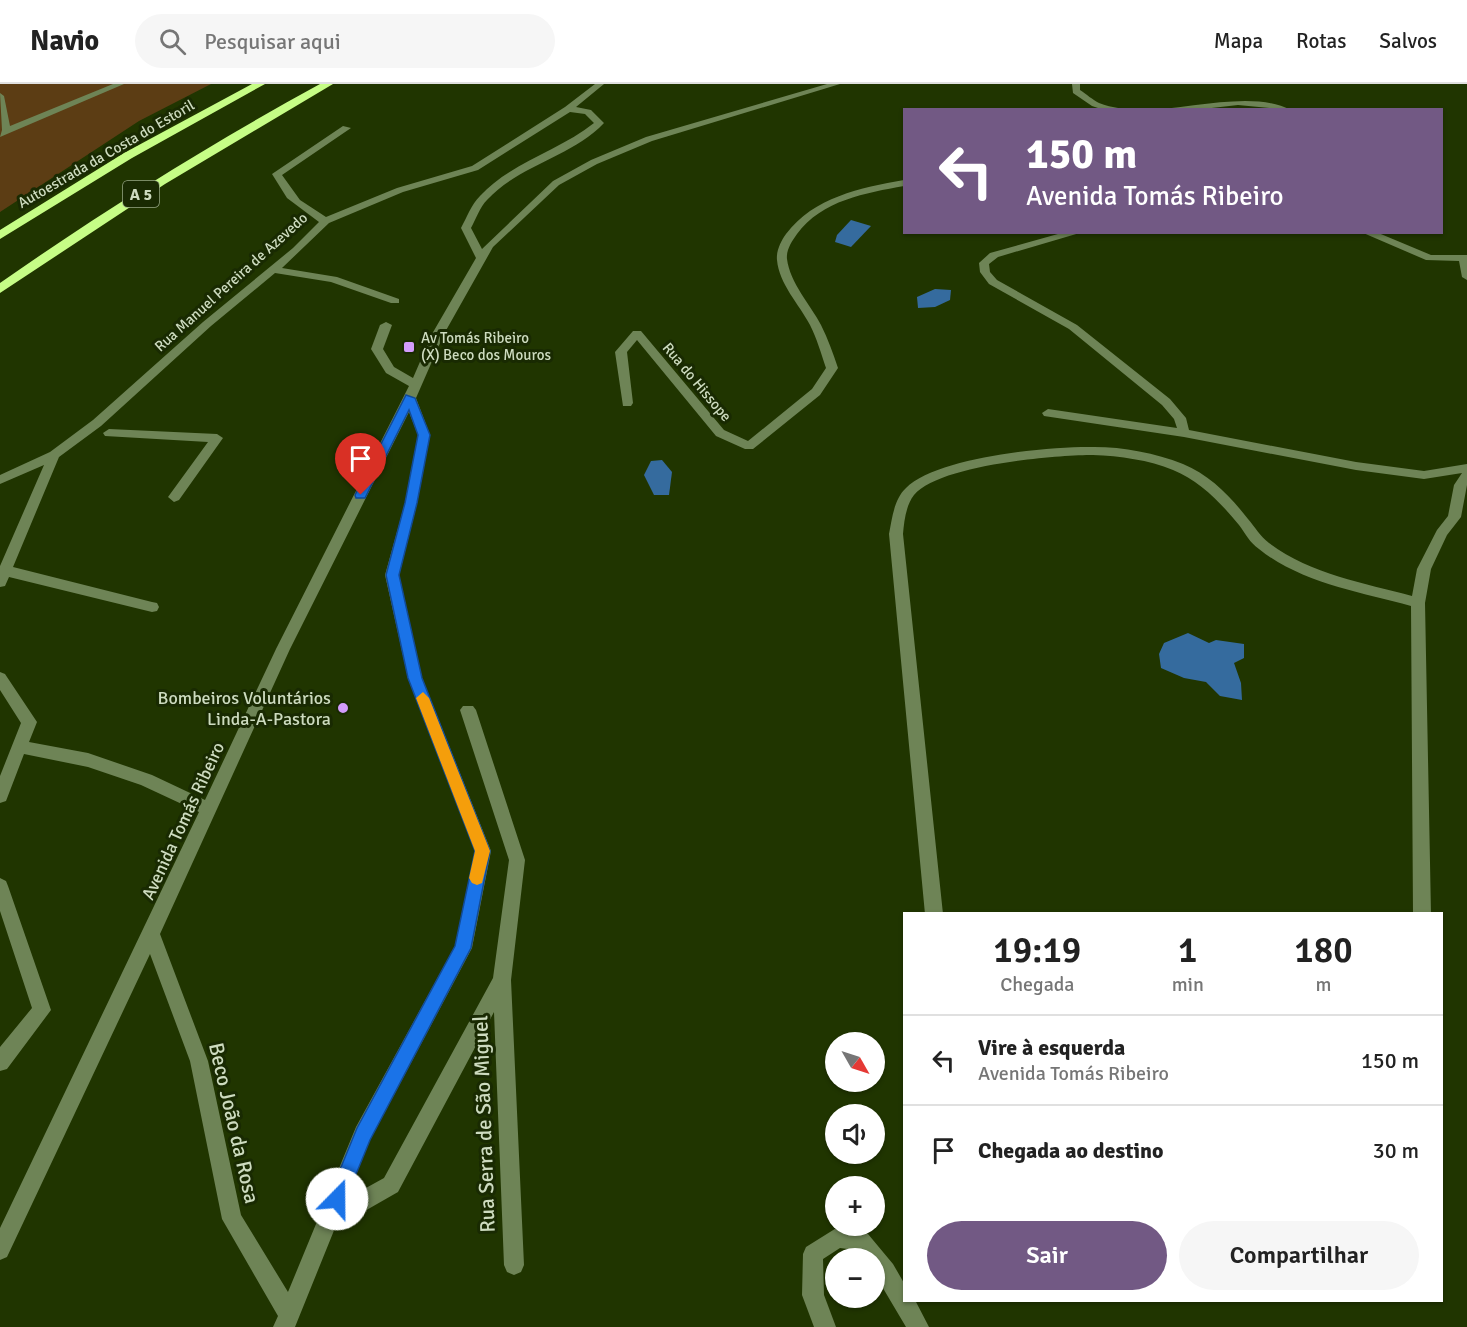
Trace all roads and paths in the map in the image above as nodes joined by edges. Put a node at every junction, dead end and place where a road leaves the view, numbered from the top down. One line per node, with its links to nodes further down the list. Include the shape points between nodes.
1 (120, 84): 15 (street)
2 (260, 84): 20 (highway, Autoestrada da Costa do Estoril / A 5, via 185,123)
3 (328, 84): 9 (highway, A 5)
4 (342, 84): 9 (highway)
5 (600, 84): 13 (street, Rua Manuel Pereira de Azevedo)
6 (836, 84): 21 (street, Avenida Tomás Ribeiro, via 650,139 594,162 548,189 489,245)
7 (1076, 84): 11 (street, via 1083,99)
8 (0, 96): 15 (street)
9 (286, 106): 25 (highway, A 5, via 85,229)
10 (1113, 108): 12 (street, via 1246,95 1277,102)
11 (1113, 108)
12 (1284, 108)
13 (568, 110): 17 (street, Rua Manuel Pereira de Azevedo, via 475,168 400,190); 21 (street, via 588,112 599,123 581,140 517,173 484,197 466,228)
14 (346, 128): 17 (street, via 277,174 284,190 300,207)
15 (3, 133)
16 (903, 183): 30 (street, Rua do Hissope, via 863,191 819,209 788,239 781,259 820,334 832,368 816,392 749,446 720,434 637,333 621,352)
17 (325, 220): 23 (street, Rua Manuel Pereira de Azevedo)
18 (1071, 234): 32 (street, via 994,255 984,263 985,272 993,282 1054,315 1096,345 1166,402 1179,418)
19 (1371, 234): 22 (street, via 1430,258)
20 (0, 235)
21 (481, 258): 29 (street, Avenida Tomás Ribeiro, via 438,334)
22 (1466, 259): 24 (street)
23 (274, 270): 26 (street, via 333,279); 28 (street, Rua Manuel Pereira de Azevedo)
24 (1467, 277)
25 (0, 289)
26 (395, 301)
27 (386, 325): 29 (street, via 377,349 390,370)
28 (145, 381): 33 (street, Rua Manuel Pereira de Azevedo); 37 (street, via 110,433 217,438)
29 (413, 392): 46 (street, Avenida Tomás Ribeiro, via 283,649); 53 (street, via 424,435 392,575 415,678 483,851 463,948 363,1134)
30 (627, 403)
31 (1048, 413): 32 (street)
32 (1184, 433): 34 (street, via 1413,474)
33 (54, 455): 36 (street, Rua Manuel Pereira de Azevedo); 39 (street)
34 (1467, 468)
35 (1467, 476): 38 (street, via 1460,485)
36 (0, 480)
37 (174, 497)
38 (1460, 515): 40 (street, via 1442,532 1424,569)
39 (4, 577): 41 (street)
40 (1418, 603): 48 (street, via 1308,571 1280,558 1262,545 1203,479 1154,460 1093,451 1003,459 932,477 910,491 896,534); 49 (street)
41 (152, 607)
42 (0, 678): 44 (street, via 29,722)
43 (468, 710): 51 (street, Rua Serra de São Miguel, via 517,860)
44 (19, 747): 45 (street); 46 (street, via 88,760)
45 (0, 796)
46 (209, 808): 50 (street, Avenida Tomás Ribeiro)
47 (0, 886): 52 (street, via 42,1010)
48 (934, 912)
49 (1422, 912)
50 (151, 934): 54 (street, Avenida Tomás Ribeiro); 58 (street, Beco João da Rosa, via 198,1061 232,1219)
51 (502, 980): 53 (street, Rua Serra de São Miguel, via 391,1185); 55 (street, Rua Serra de São Miguel)
52 (0, 1062)
53 (328, 1221): 58 (street)
54 (0, 1250)
55 (514, 1265)
56 (903, 1301): 59 (street, via 886,1271 861,1241 838,1237 813,1254 813,1295)
57 (904, 1302): 60 (street)
58 (287, 1321)
59 (825, 1327)
60 (918, 1327)

